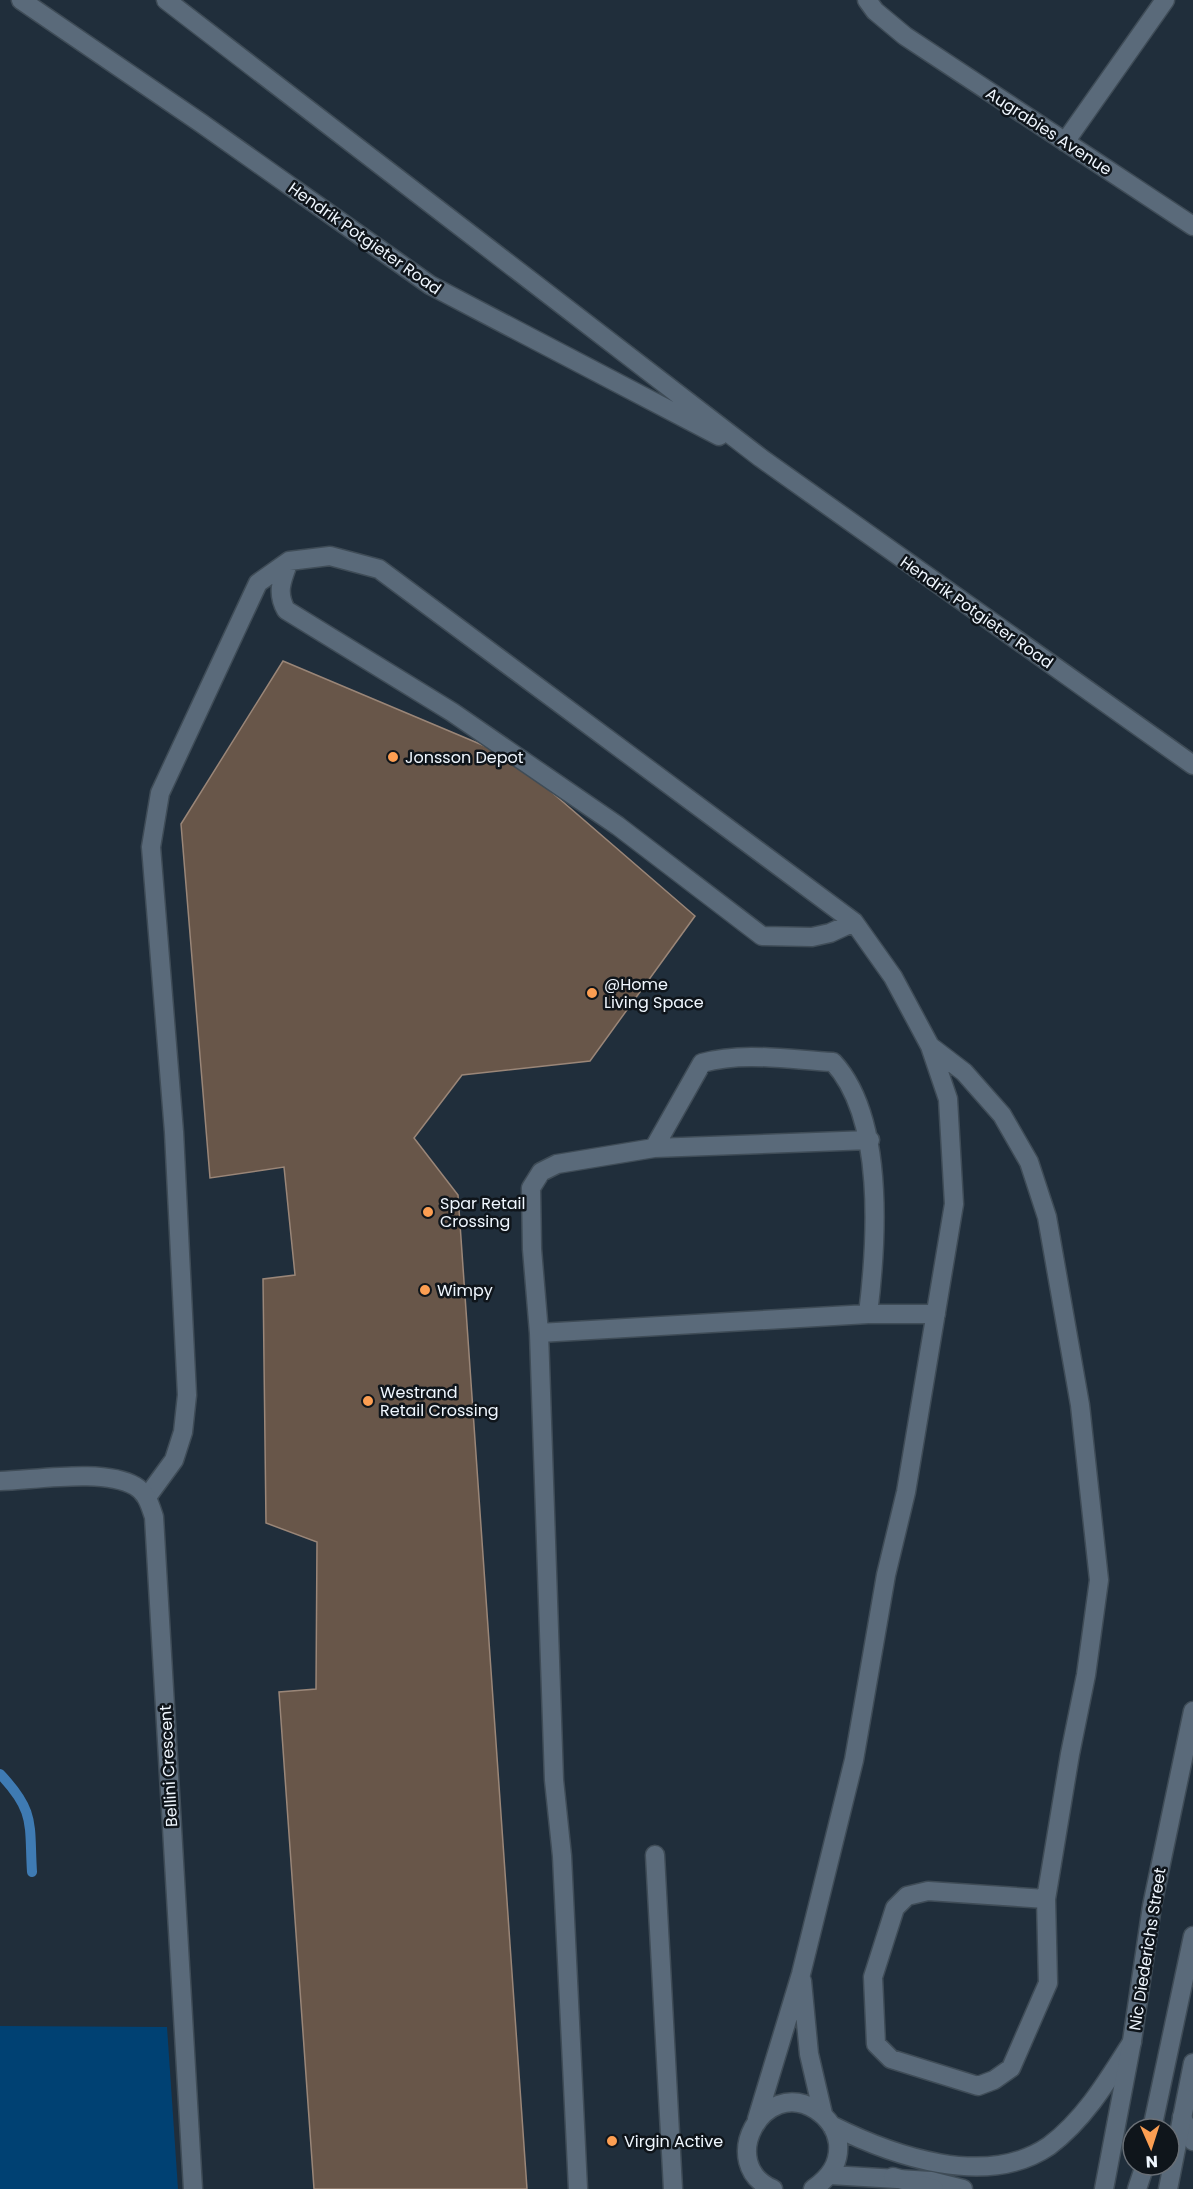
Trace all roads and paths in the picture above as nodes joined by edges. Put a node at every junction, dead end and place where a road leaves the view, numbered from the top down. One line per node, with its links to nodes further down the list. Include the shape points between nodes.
1 (21, 0): 7 (street, Hendrik Potgieter Road, via 430,285)
2 (166, 0): 7 (street, Hendrik Potgieter Road)
3 (867, 0): 5 (street, Augrabies Avenue, via 905,36)
4 (1165, 0): 5 (street)
5 (1065, 142): 6 (street, Augrabies Avenue)
6 (1193, 226)
7 (761, 458): 9 (street, Hendrik Potgieter Road)
8 (289, 561): 10 (street, via 330,556 379,569); 10 (street, via 279,598 286,610 462,718 618,826 762,936 812,937); 18 (street, via 258,583 160,793 151,847 174,1132 187,1395 183,1432 174,1460)
9 (1193, 765)
10 (854, 922): 11 (street, via 893,977)
11 (930, 1046): 15 (street, via 948,1099 954,1204); 21 (street, via 964,1072 1002,1115 1029,1162 1047,1217 1080,1405 1099,1580)
12 (870, 1140): 13 (street); 13 (street, via 848,1078 833,1062 717,1059 702,1063); 14 (street, via 874,1263)
13 (654, 1148): 16 (street, via 557,1164 541,1172 531,1188)
14 (868, 1314): 15 (street); 16 (street)
15 (936, 1314): 23 (street, via 854,1760)
16 (539, 1333): 35 (street, via 554,1779 562,1856)
17 (0, 1481): 18 (street, via 97,1477 135,1486)
18 (147, 1497): 34 (street, Bellini Crescent, via 153,1517)
19 (1193, 1711): 24 (street, Nic Diederichs Street, via 1152,1906)
20 (655, 1855): 36 (street)
21 (1046, 1899): 21 (street, via 928,1891 907,1896 895,1908 873,1977 876,2044 891,2059 978,2086 1011,2068 1048,1983)
22 (1193, 1936): 26 (street)
23 (801, 1974): 28 (street); 29 (street, via 809,2054)
24 (1132, 2041): 29 (street, via 1078,2120 1048,2148 1010,2165 968,2169 915,2158 869,2143); 41 (street, Nic Diederichs Street)
25 (1193, 2063): 27 (street)
26 (1155, 2117)
27 (1182, 2117): 30 (street); 42 (street)
28 (757, 2119): 29 (street, via 782,2104 796,2103 811,2106); 33 (street, via 747,2148)
29 (827, 2119): 31 (street, via 838,2150)
30 (1193, 2141)
31 (830, 2175): 32 (street); 38 (street)
32 (893, 2177): 39 (street); 40 (street)
33 (756, 2183): 37 (street)
34 (193, 2189)
35 (578, 2189)
36 (673, 2189)
37 (773, 2189)
38 (813, 2189)
39 (934, 2189)
40 (963, 2189)
41 (1104, 2189)
42 (1168, 2189)

